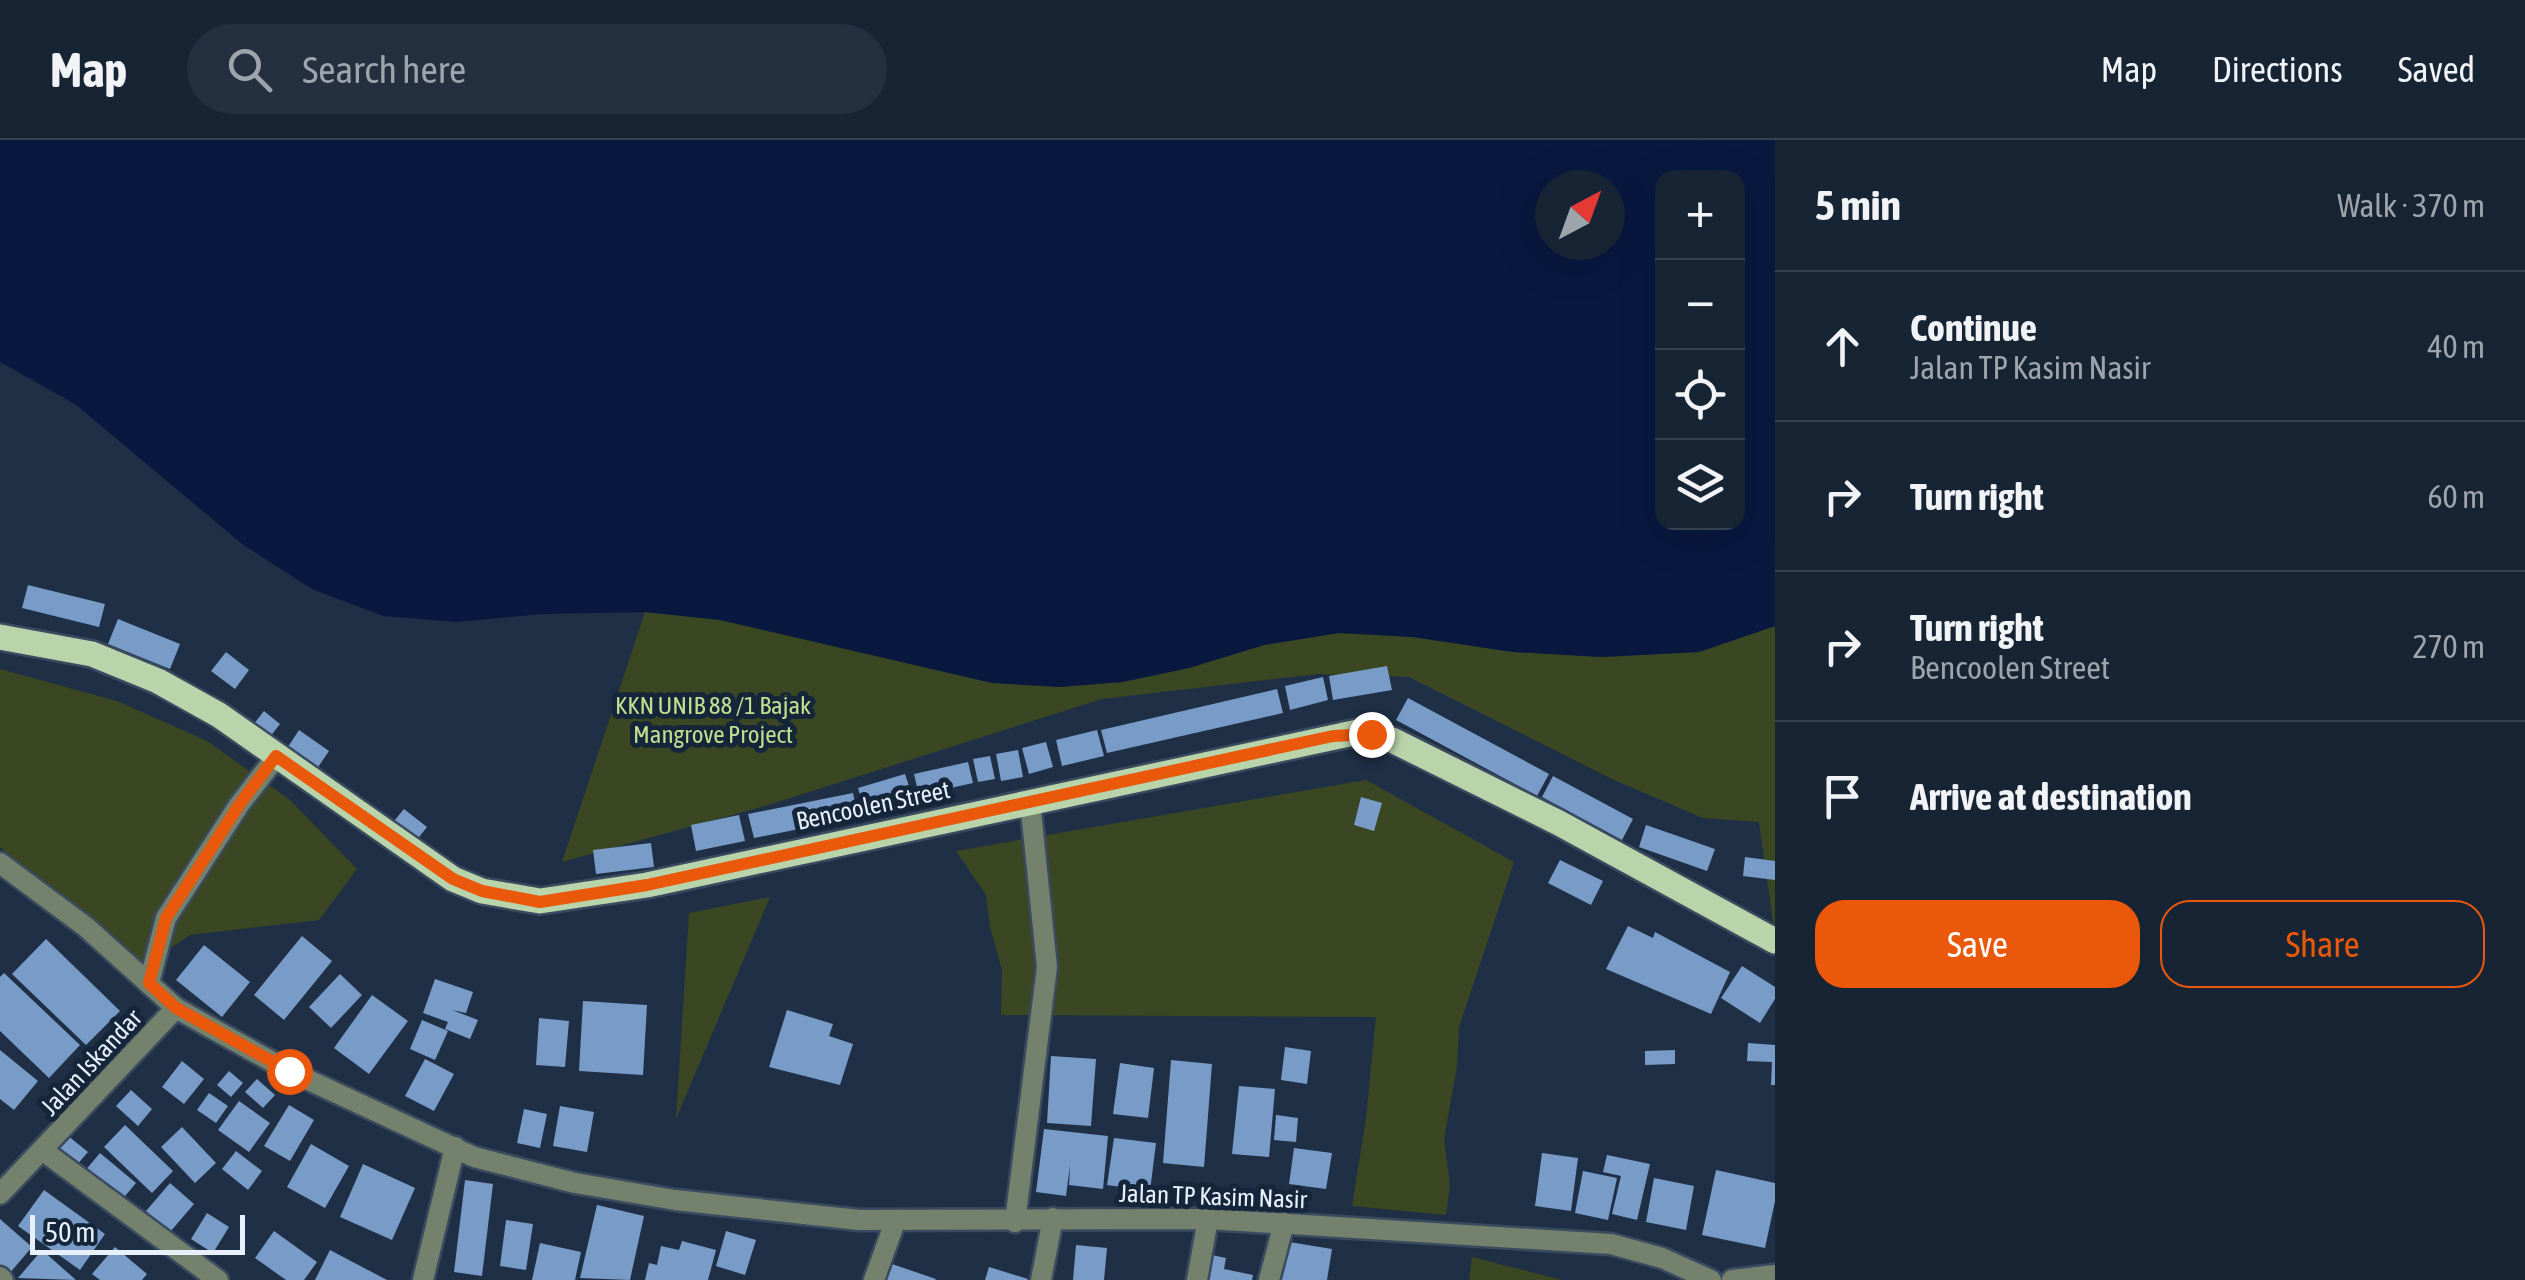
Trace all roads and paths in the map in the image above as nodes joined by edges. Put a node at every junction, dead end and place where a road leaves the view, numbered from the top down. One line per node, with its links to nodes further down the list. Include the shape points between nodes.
1 (0, 637): 2 (main road, Bencoolen Street, via 92,654 158,681)
2 (276, 756): 3 (main road, Bencoolen Street, via 453,879 540,902); 6 (street, via 166,918)
3 (1030, 801): 5 (main road, Bencoolen Street, via 1333,736 1371,734 1560,823); 14 (street, via 1048,967)
4 (0, 863): 6 (street)
5 (1775, 940)
6 (149, 983): 7 (street)
7 (176, 1008): 8 (street, via 289,1071); 9 (street, Jalan Iskandar)
8 (454, 1146): 13 (street, Jalan TP Kasim Nasir, via 474,1158 575,1184); 18 (street)
9 (42, 1150): 10 (street, Jalan Iskandar); 17 (street)
10 (0, 1194)
11 (1053, 1218): 12 (street, Jalan TP Kasim Nasir); 14 (street, Jalan TP Kasim Nasir); 20 (street)
12 (1208, 1219): 15 (street, Jalan TP Kasim Nasir); 21 (street)
13 (895, 1222): 14 (street, Jalan TP Kasim Nasir); 19 (street)
14 (1015, 1222)
15 (1284, 1223): 22 (street); 23 (street, Jalan TP Kasim Nasir, via 1610,1244)
16 (1775, 1275): 24 (street)
17 (218, 1280)
18 (423, 1280)
19 (874, 1280)
20 (1041, 1280)
21 (1197, 1280)
22 (1269, 1280)
23 (1710, 1280)
24 (1732, 1280)

